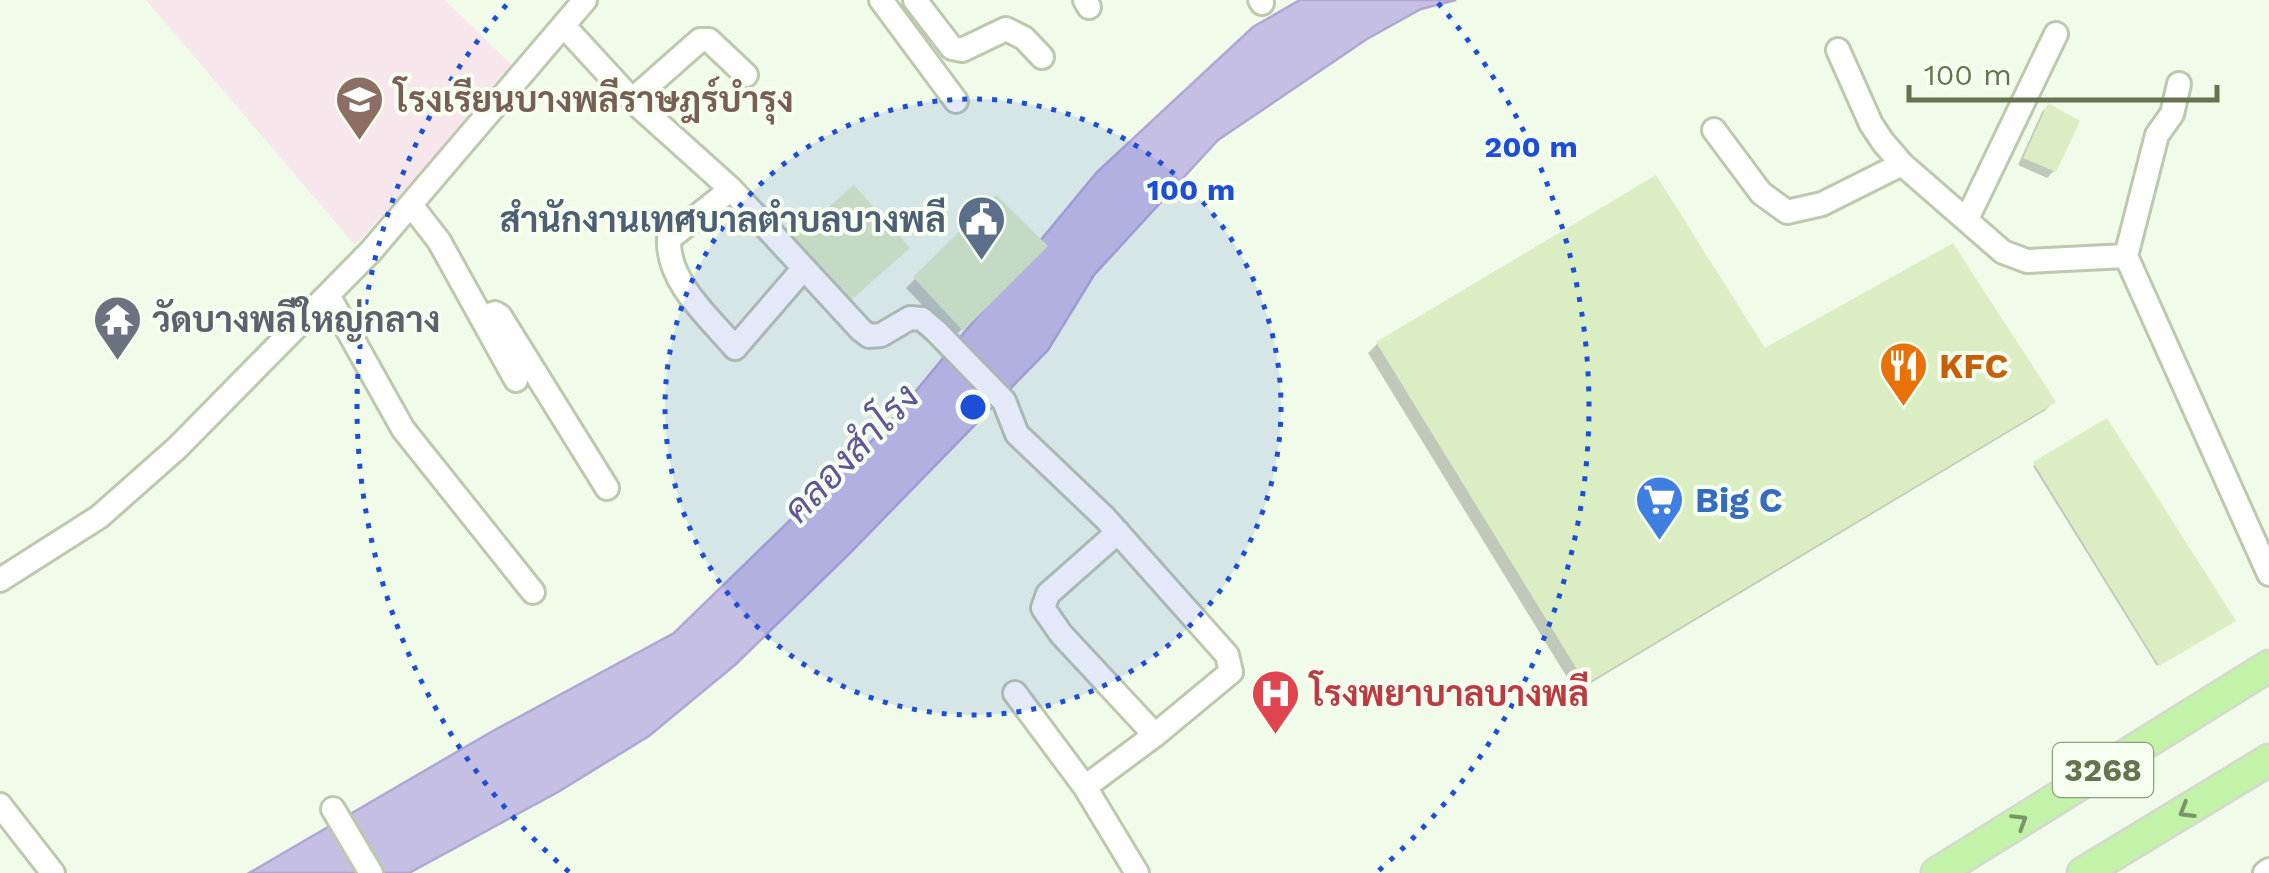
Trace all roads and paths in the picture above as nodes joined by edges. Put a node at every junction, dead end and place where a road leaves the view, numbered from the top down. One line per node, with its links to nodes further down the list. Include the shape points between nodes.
1 (584, 0): 4 (street)
2 (881, 0): 11 (street)
3 (915, 0): 7 (street, via 952,48 962,50 1006,29)
4 (564, 26): 10 (street); 15 (street)
5 (2056, 34): 16 (street)
6 (1838, 50): 13 (street, via 1870,124)
7 (1042, 57)
8 (746, 75): 10 (street, via 709,40 700,40)
9 (2179, 84): 17 (street, via 2158,135)
10 (632, 100): 14 (street)
11 (956, 101)
12 (1714, 130): 13 (street, via 1761,193 1787,212 1822,204)
13 (1902, 164): 16 (street)
14 (731, 189): 18 (street); 18 (street, via 669,239 668,258 735,348)
15 (411, 205): 19 (street); 20 (street)
16 (1967, 219): 17 (street, via 2016,260)
17 (2126, 256): 23 (street)
18 (804, 268): 24 (street, via 869,336 922,319 1004,400 1017,434)
19 (328, 294): 26 (street, via 126,496); 27 (street, via 404,429)
20 (482, 318): 21 (street); 22 (street, via 500,316)
21 (516, 380)
22 (606, 488)
23 (2259, 523): 25 (street)
24 (1118, 532): 30 (street, via 1048,594 1043,608); 30 (street, via 1227,655 1230,672)
25 (2269, 574)
26 (0, 580)
27 (532, 592)
28 (2269, 666): 39 (main road, 3268, one-way to 28)
29 (1015, 693): 32 (street)
30 (1155, 735): 32 (street)
31 (2269, 760): 35 (main road, 3268, one-way to 35)
32 (1085, 787): 38 (street)
33 (0, 805): 36 (street)
34 (332, 809): 37 (street)
35 (2098, 869)
36 (53, 873)
37 (371, 873)
38 (1136, 873)
39 (1938, 873)

